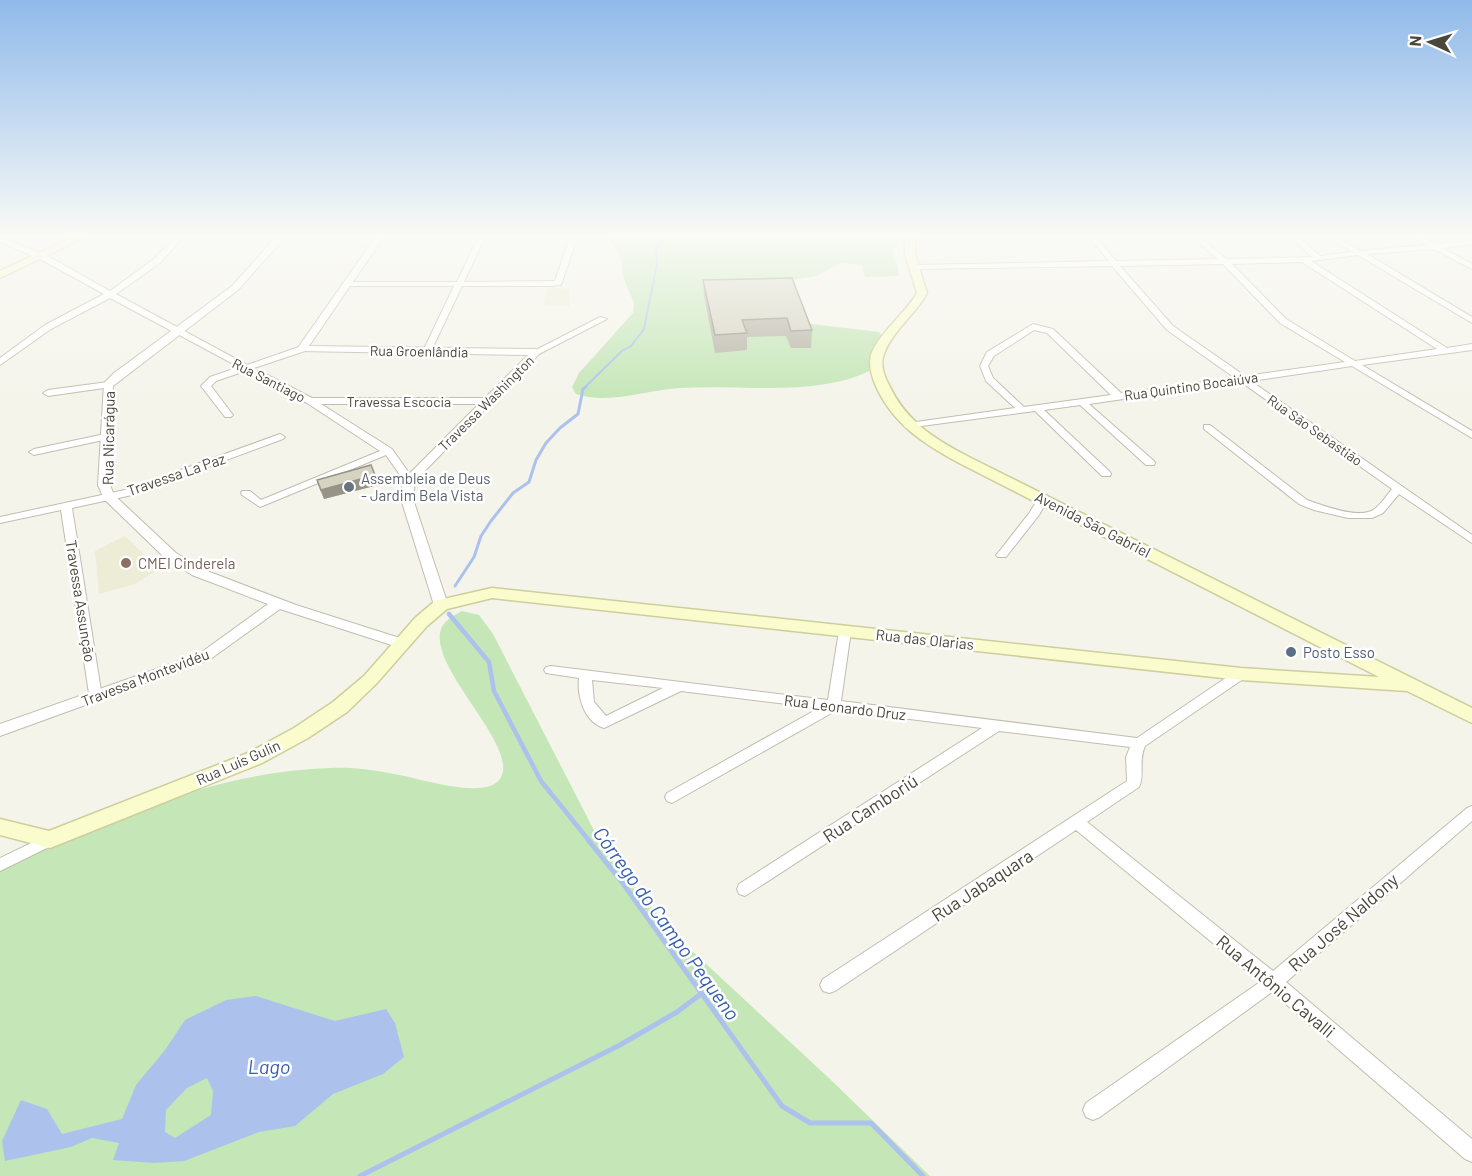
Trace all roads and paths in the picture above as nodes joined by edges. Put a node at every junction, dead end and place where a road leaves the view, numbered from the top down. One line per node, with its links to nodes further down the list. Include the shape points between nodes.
1 (103, 290): 11 (street, Rua Santiago)
2 (117, 290): 11 (street)
3 (233, 290): 14 (street, Rua Nicarágua)
4 (342, 290): 16 (street)
5 (456, 290): 17 (street)
6 (921, 290): 33 (main road, Avenida São Gabriel, via 916,305 875,359 883,385)
7 (1137, 290): 23 (street, Rua São Sebastião, via 1170,328)
8 (1252, 290): 21 (street, via 1283,321)
9 (1351, 290): 18 (street)
10 (1420, 290): 13 (street)
11 (111, 294): 14 (street, Rua Santiago); 20 (street, via 48,327)
12 (603, 319): 19 (street, Travessa Washington)
13 (1472, 321)
14 (177, 332): 22 (street, Rua Santiago); 24 (street, Rua Nicarágua)
15 (1472, 348): 18 (street, Rua Quintino Bocaiúva)
16 (302, 349): 17 (street, Rua Groenlândia); 22 (street)
17 (428, 351): 19 (street, Rua Groenlândia)
18 (1446, 351): 21 (street, Rua Quintino Bocaiúva)
19 (536, 352): 28 (street, Travessa Washington)
20 (0, 362)
21 (1354, 363): 23 (street, Rua Quintino Bocaiúva); 35 (street)
22 (244, 367): 27 (street, Rua Santiago); 32 (street, via 213,379 206,386)
23 (1241, 379): 26 (street, Rua Quintino Bocaiúva); 43 (street, Rua São Sebastião)
24 (108, 385): 25 (street); 36 (street, Rua Nicarágua)
25 (48, 393)
26 (1118, 396): 29 (street, Rua Quintino Bocaiúva); 31 (street, via 1050,331 1034,327 990,354 984,366 989,379)
27 (310, 401): 28 (street, Travessa Escocia); 38 (street, Rua Santiago)
28 (489, 401): 42 (street, Travessa Washington)
29 (1083, 403): 30 (street, Rua Quintino Bocaiúva); 40 (street)
30 (1038, 409): 31 (street, Rua Quintino Bocaiúva); 41 (street)
31 (1023, 411): 33 (street, Rua Quintino Bocaiúva)
32 (228, 415)
33 (909, 426): 46 (main road, Avenida São Gabriel, via 937,445)
34 (1207, 427): 43 (street, via 1316,508 1366,516 1374,514)
35 (1472, 435)
36 (105, 437): 39 (street); 45 (street, Rua Nicarágua, via 104,485)
37 (280, 437): 45 (street, Travessa La Paz, via 128,493)
38 (388, 451): 42 (street, Rua Santiago); 44 (street, via 260,504)
39 (34, 452)
40 (1150, 463)
41 (1106, 474)
42 (409, 480): 52 (street, via 407,499)
43 (1398, 489): 49 (street, Rua São Sebastião)
44 (246, 493)
45 (108, 496): 47 (street, Travessa La Paz); 51 (street, Rua Nicarágua, via 197,572)
46 (1043, 499): 50 (street); 58 (main road, Avenida São Gabriel)
47 (66, 505): 48 (street, Travessa La Paz); 60 (street, Travessa Assunção)
48 (0, 520)
49 (1472, 540)
50 (1002, 555)
51 (279, 603): 54 (street, Rua Nicarágua); 60 (street, Travessa Montevidéu, via 204,657)
52 (441, 605): 53 (main road, Rua das Olarias, via 492,593); 54 (main road, Rua Luís Gulin)
53 (845, 631): 57 (main road, Rua das Olarias); 61 (street)
54 (401, 643): 70 (main road, Rua Luís Gulin, via 370,680 339,707 282,743 255,758)
55 (551, 670): 56 (street, Rua Leonardo Druz)
56 (586, 674): 59 (street, Rua Leonardo Druz); 59 (street, via 587,706 604,723)
57 (1241, 674): 58 (main road, Rua das Olarias); 65 (street)
58 (1411, 685): 62 (main road, Avenida São Gabriel)
59 (679, 686): 61 (street, Rua Leonardo Druz)
60 (95, 697): 64 (street, Travessa Montevidéu)
61 (834, 706): 63 (street, Rua Leonardo Druz); 66 (street)
62 (1472, 716)
63 (996, 726): 65 (street, Rua Leonardo Druz); 72 (street, Rua Camboriú)
64 (0, 730)
65 (1138, 743): 68 (street, Rua Jabaquara, via 1133,757 1134,783)
66 (672, 797)
67 (1472, 812): 73 (street, Rua José Naldony)
68 (1077, 822): 73 (street, Rua Antônio Cavalli); 74 (street, Rua Jabaquara)
69 (0, 826): 70 (main road)
70 (50, 840): 71 (street, Rua Luís Gulin)
71 (0, 865)
72 (745, 889)
73 (1273, 982): 75 (street, Rua José Naldony); 76 (street, Rua Antônio Cavalli)
74 (829, 985)
75 (1093, 1110)
76 (1472, 1152)

